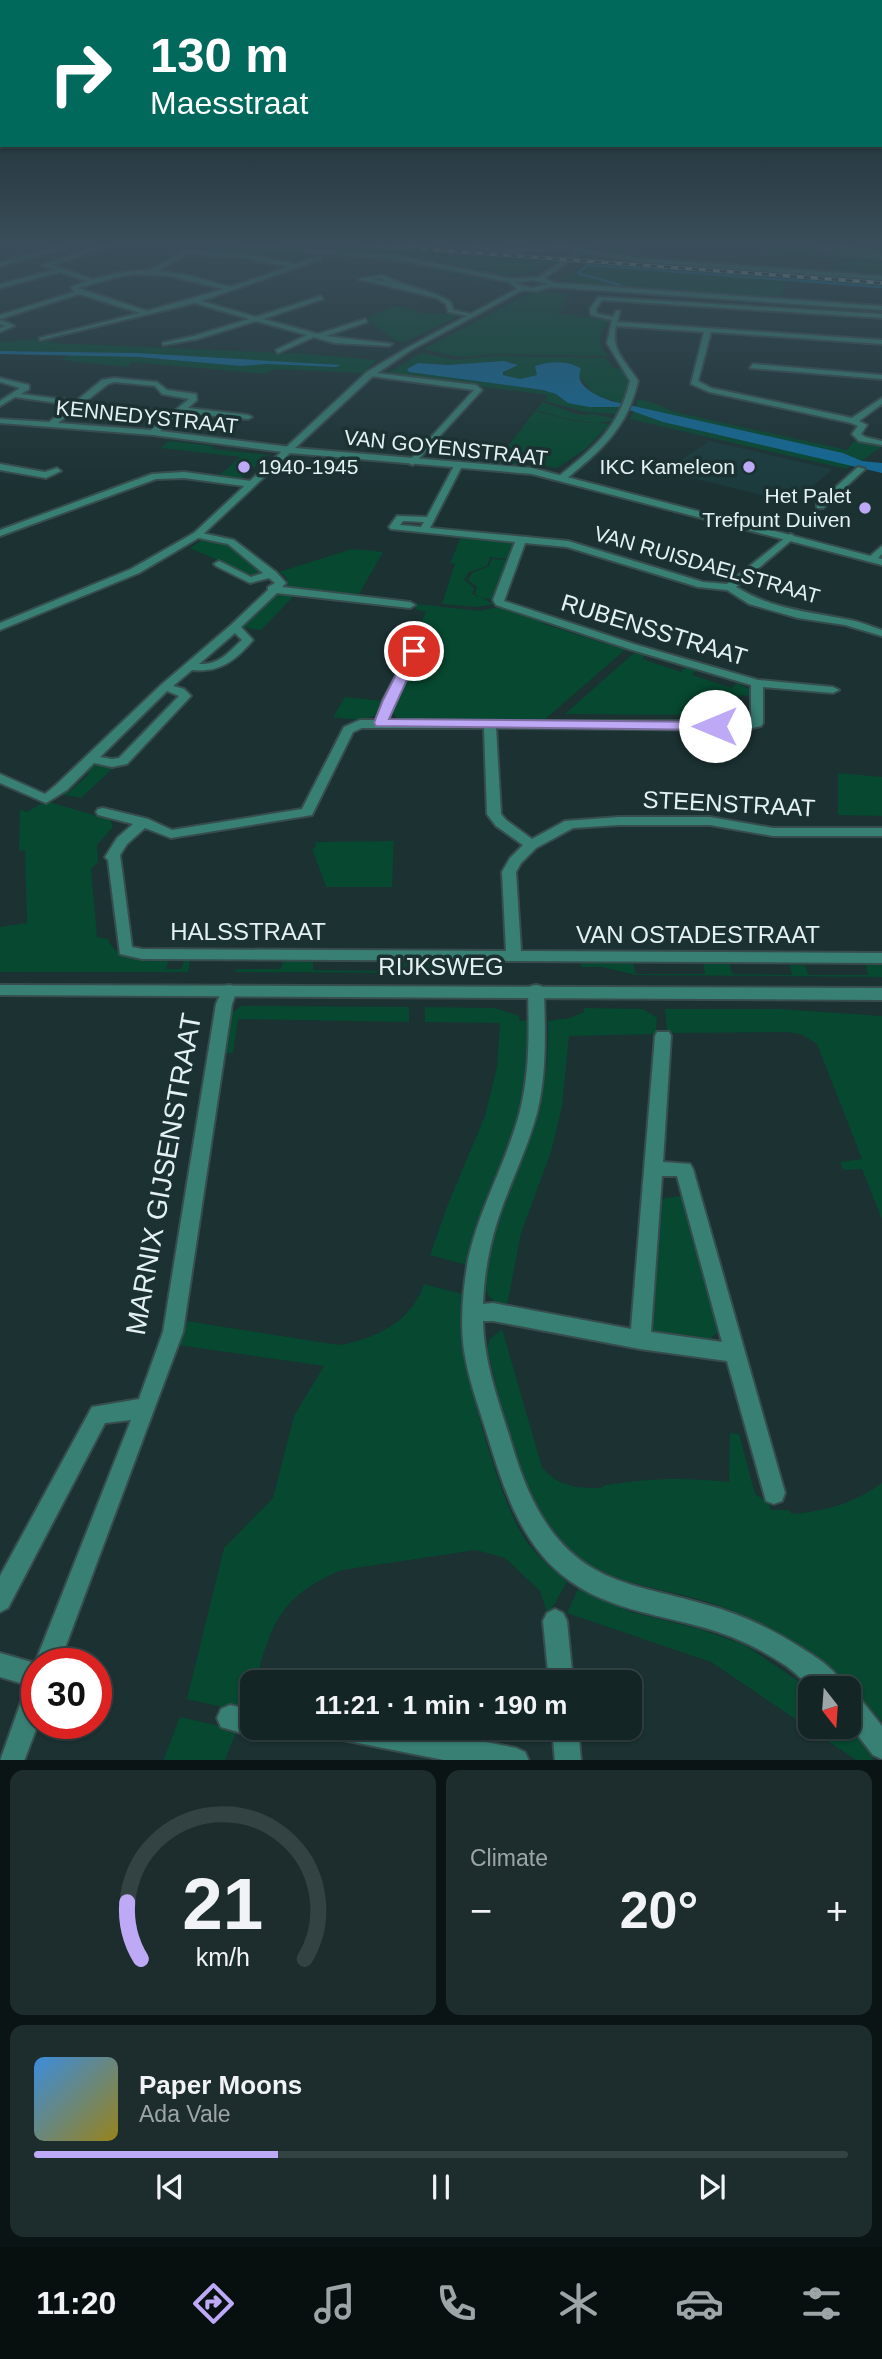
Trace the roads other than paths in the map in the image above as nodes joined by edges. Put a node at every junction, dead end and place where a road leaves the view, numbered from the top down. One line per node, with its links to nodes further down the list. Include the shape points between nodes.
1 (94, 325): 11 (street)
2 (237, 325): 14 (street)
3 (283, 325): 10 (street)
4 (352, 325): 10 (street)
5 (454, 325): 18 (street)
6 (613, 325): 38 (street, via 609,346 635,381 631,402 610,438)
7 (658, 325): 9 (street)
8 (835, 325): 12 (street)
9 (708, 330): 12 (street); 28 (street, via 694,382 709,390)
10 (317, 336): 15 (street); 16 (street)
11 (42, 339)
12 (835, 339): 13 (street)
13 (882, 342)
14 (165, 344)
15 (389, 344)
16 (278, 351)
17 (753, 366): 19 (street, via 797,365)
18 (370, 374): 32 (street); 33 (street, via 478,390)
19 (882, 377)
20 (0, 380): 21 (street, via 26,387)
21 (14, 395): 23 (street); 24 (street)
22 (881, 401): 28 (street)
23 (0, 404)
24 (77, 404): 25 (street, via 114,380 157,384 165,392 193,396); 29 (street)
25 (180, 410): 26 (street); 30 (street)
26 (248, 417)
27 (0, 421): 29 (street, KENNEDYSTRAAT)
28 (853, 421): 31 (street, via 863,425 856,434)
29 (52, 424): 30 (street, KENNEDYSTRAAT)
30 (153, 433): 32 (street, KENNEDYSTRAAT)
31 (882, 443)
32 (290, 450): 33 (street, VAN GOYENSTRAAT); 39 (street)
33 (413, 462): 34 (street, VAN GOYENSTRAAT)
34 (458, 466): 38 (street, VAN GOYENSTRAAT, via 532,471); 44 (street, via 426,525)
35 (0, 467): 37 (street, via 46,475)
36 (861, 468): 40 (street)
37 (57, 471)
38 (562, 478): 43 (street, VAN GOYENSTRAAT)
39 (251, 484): 41 (street, via 155,476); 42 (street)
40 (820, 506)
41 (0, 533)
42 (197, 535): 48 (street, via 232,541); 52 (street, via 135,571)
43 (790, 537): 46 (street, VAN GOYENSTRAAT); 49 (street)
44 (520, 540): 49 (street, VAN RUISDAELSTRAAT, via 568,544 702,585); 57 (street, RUBENSSTRAAT, via 500,603)
45 (882, 549): 46 (street)
46 (877, 560)
47 (219, 564): 48 (street, via 250,580)
48 (272, 574): 50 (street, via 281,583)
49 (729, 587): 54 (street, VAN RUISDAELSTRAAT, via 753,602)
50 (272, 589): 51 (street); 53 (street)
51 (410, 605)
52 (0, 627)
53 (235, 627): 56 (street); 56 (street, via 248,640 217,668)
54 (882, 633)
55 (414, 651): 60 (street)
56 (190, 666): 58 (street)
57 (757, 683): 59 (street); 61 (street, RUBENSSTRAAT, via 757,723 743,726)
58 (165, 687): 62 (street); 62 (street, via 185,696 122,761)
59 (833, 690)
60 (381, 723): 61 (street, RUBENSSTRAAT); 65 (street, RUBENSSTRAAT, via 348,730 306,812 171,834)
61 (490, 725): 67 (street, via 494,814)
62 (91, 758): 63 (street, via 46,799)
63 (0, 778)
64 (103, 812): 65 (street, RUBENSSTRAAT)
65 (143, 822): 68 (street, HALSSTRAAT, via 112,857 125,950 142,954)
66 (882, 832): 67 (street, STEENSTRAAT, via 773,832 710,821 620,821 570,824)
67 (531, 845): 68 (street, STEENSTRAAT, via 509,872)
68 (514, 957): 69 (street, VAN OSTADESTRAAT)
69 (882, 958)
70 (0, 990): 71 (street, RIJKSWEG)
71 (229, 990): 72 (street, RIJKSWEG); 79 (street, MARNIX GIJSENSTRAAT, via 173,1332)
72 (536, 990): 73 (street, RIJKSWEG); 76 (street, via 537,1061 532,1097 481,1247)
73 (882, 994)
74 (663, 1036): 75 (street)
75 (654, 1169): 77 (street); 78 (street, via 684,1169)
76 (473, 1313): 77 (street, via 493,1312); 87 (street, via 475,1353 510,1473 527,1515 548,1548 602,1589 731,1624)
77 (640, 1340): 78 (street)
78 (736, 1353): 80 (street)
79 (146, 1408): 81 (street, via 99,1414); 83 (street, MARNIX GIJSENSTRAAT)
80 (775, 1493)
81 (0, 1600)
82 (555, 1621): 85 (street)
83 (53, 1648)
84 (0, 1665): 86 (street)
85 (560, 1670)
86 (21, 1671)
87 (818, 1676)
88 (861, 1720): 92 (street)
89 (21, 1732): 93 (street)
90 (411, 1740): 94 (street)
91 (566, 1740): 95 (street)
92 (882, 1746)
93 (10, 1760)
94 (516, 1760)
95 (568, 1760)

